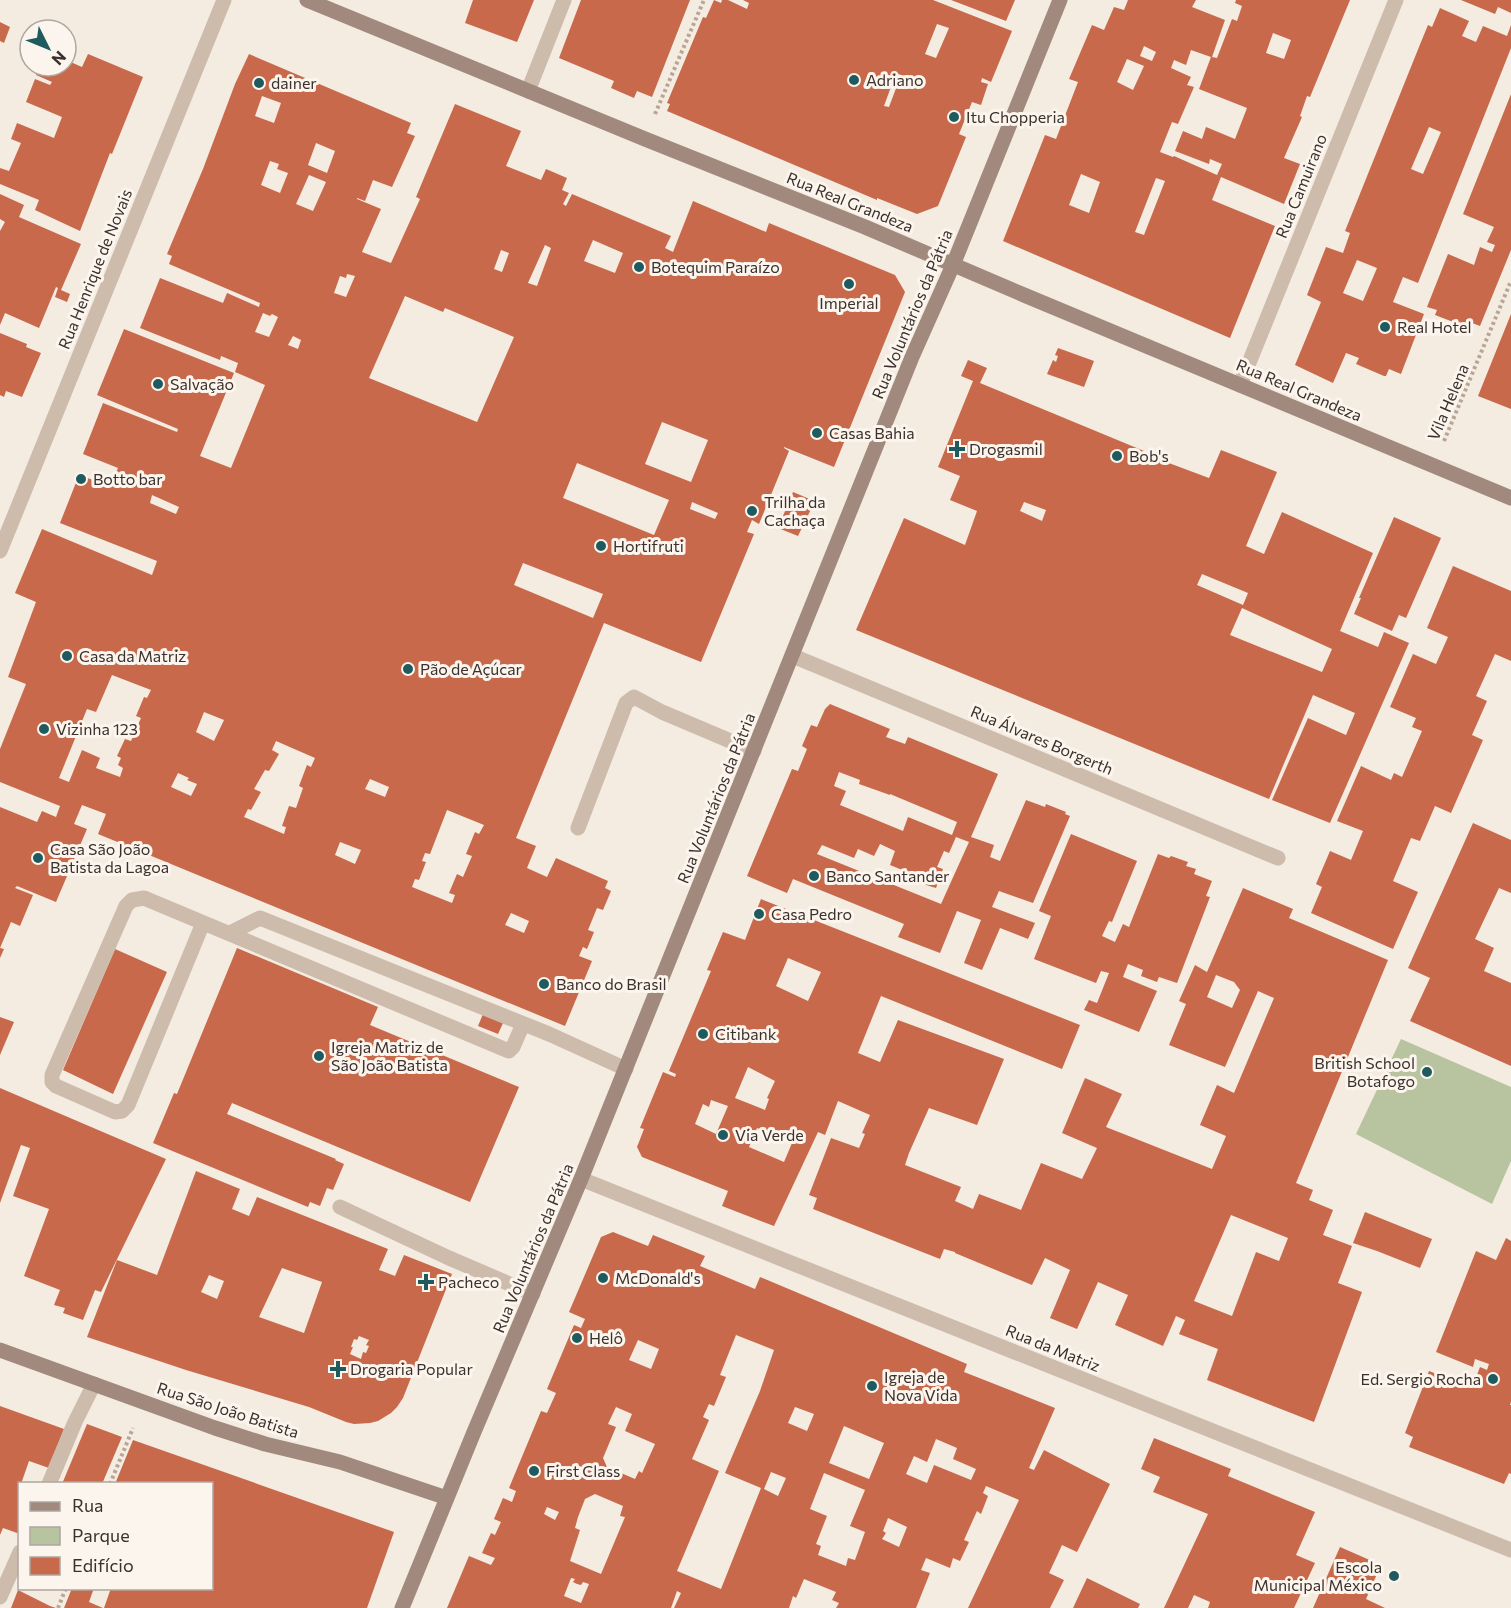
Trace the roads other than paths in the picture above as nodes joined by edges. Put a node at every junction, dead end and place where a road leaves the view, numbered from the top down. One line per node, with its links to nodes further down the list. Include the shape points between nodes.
1 (224, 0): 10 (street, Rua Henrique de Novais)
2 (307, 0): 6 (main road, Rua Real Grandeza)
3 (564, 0): 6 (street)
4 (1060, 0): 7 (main road, Rua Voluntários da Pátria)
5 (1396, 0): 8 (street, Rua Camuirano)
6 (528, 91): 7 (main road, Rua Real Grandeza)
7 (953, 265): 8 (main road, Rua Real Grandeza); 11 (main road, Rua Voluntários da Pátria, via 912,357)
8 (1240, 385): 9 (main road, Rua Real Grandeza)
9 (1511, 498)
10 (0, 551)
11 (793, 656): 12 (main road, Rua Voluntários da Pátria); 14 (street, Rua Álvares Borgerth)
12 (754, 751): 13 (street, via 634,697 629,699); 18 (main road, Rua Voluntários da Pátria)
13 (578, 828)
14 (1278, 858)
15 (203, 923): 15 (street, via 144,898 132,900 126,906 52,1075 56,1086 115,1112 129,1105); 16 (street)
16 (230, 933): 17 (street, via 260,918); 17 (street, via 509,1051)
17 (523, 1024): 18 (street)
18 (626, 1069): 19 (main road, Rua Voluntários da Pátria)
19 (581, 1179): 21 (main road, Rua Voluntários da Pátria); 26 (street, Rua da Matriz)
20 (339, 1207): 21 (street)
21 (533, 1294): 25 (main road, Rua Voluntários da Pátria)
22 (0, 1350): 23 (main road, Rua São João Batista)
23 (94, 1384): 24 (street); 25 (main road, Rua São João Batista, via 215,1428 340,1462)
24 (50, 1482)
25 (447, 1498): 29 (main road, Rua Voluntários da Pátria)
26 (1511, 1550)
27 (18, 1556): 28 (street)
28 (0, 1597)
29 (402, 1608)

